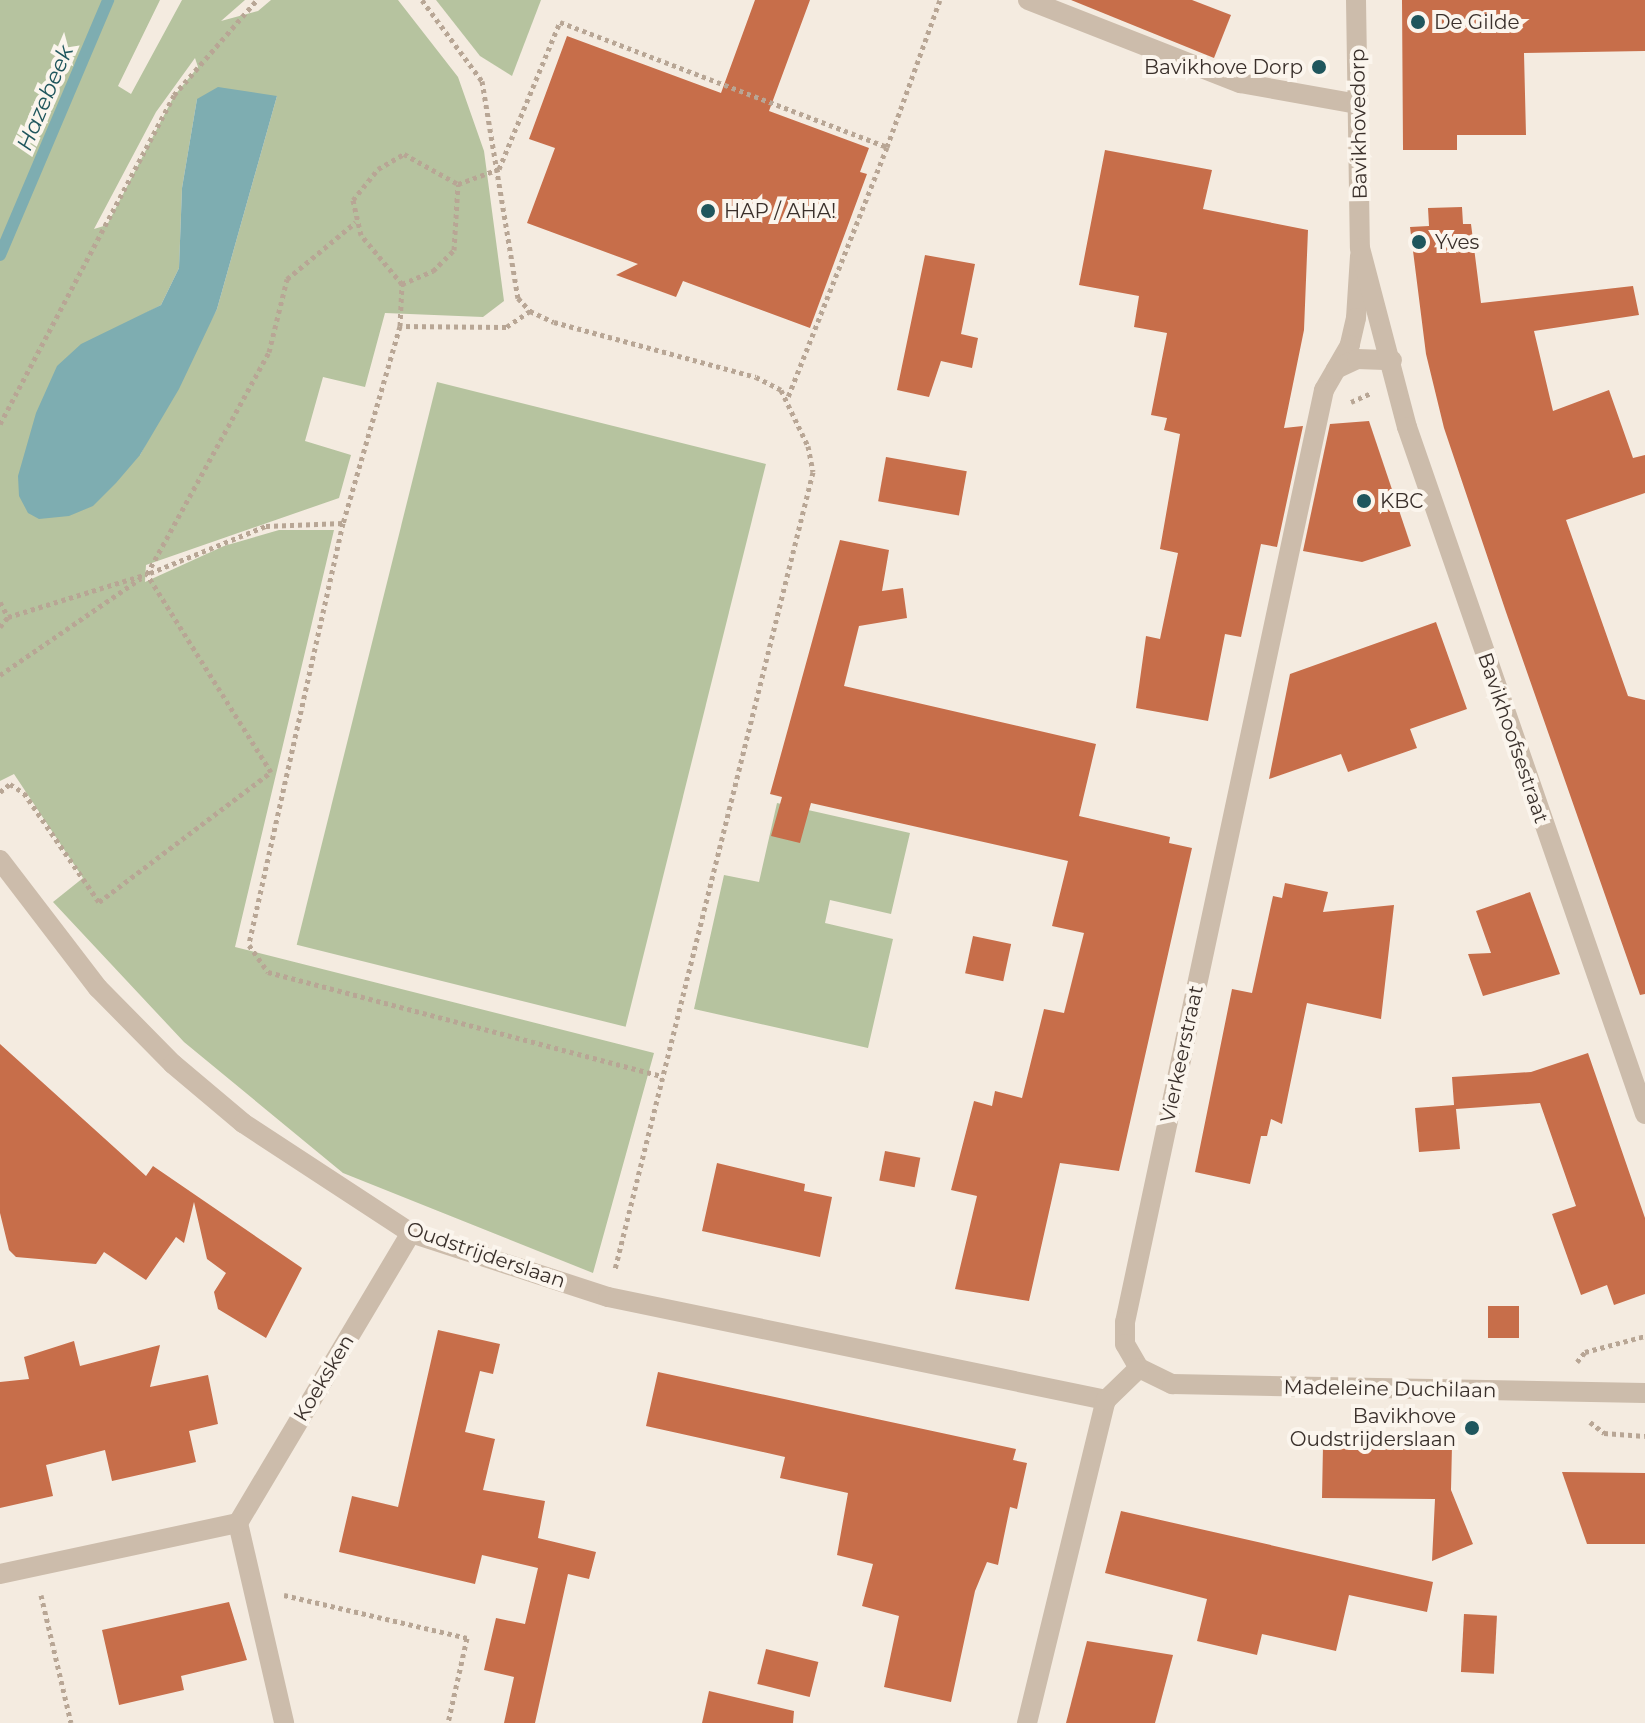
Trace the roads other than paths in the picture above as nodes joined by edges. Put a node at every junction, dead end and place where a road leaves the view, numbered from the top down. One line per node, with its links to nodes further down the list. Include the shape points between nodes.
1 (1028, 0): 3 (street, via 1240,83)
2 (1356, 0): 3 (street, Bavikhovedorp)
3 (1358, 104): 4 (street, Bavikhovedorp)
4 (1360, 248): 5 (street, Bavikhovedorp); 6 (street, Bavikhovedorp, via 1356,318 1350,345)
5 (1392, 360): 6 (street, via 1357,359); 8 (street, Bavikhoofsestraat, via 1407,427)
6 (1336, 369): 10 (street, Vierkeerstraat, via 1324,390 1125,1322 1125,1344)
7 (0, 860): 9 (street, Oudstrijderslaan, via 98,988 173,1064 243,1123)
8 (1645, 1114)
9 (411, 1233): 12 (street, Oudstrijderslaan, via 608,1297); 13 (street, Koeksken)
10 (1139, 1368): 11 (street, Madeleine Duchilaan, via 1172,1384); 12 (street)
11 (1645, 1393)
12 (1106, 1400): 16 (street)
13 (238, 1523): 14 (street); 15 (street)
14 (0, 1574)
15 (284, 1723)
16 (1027, 1723)

